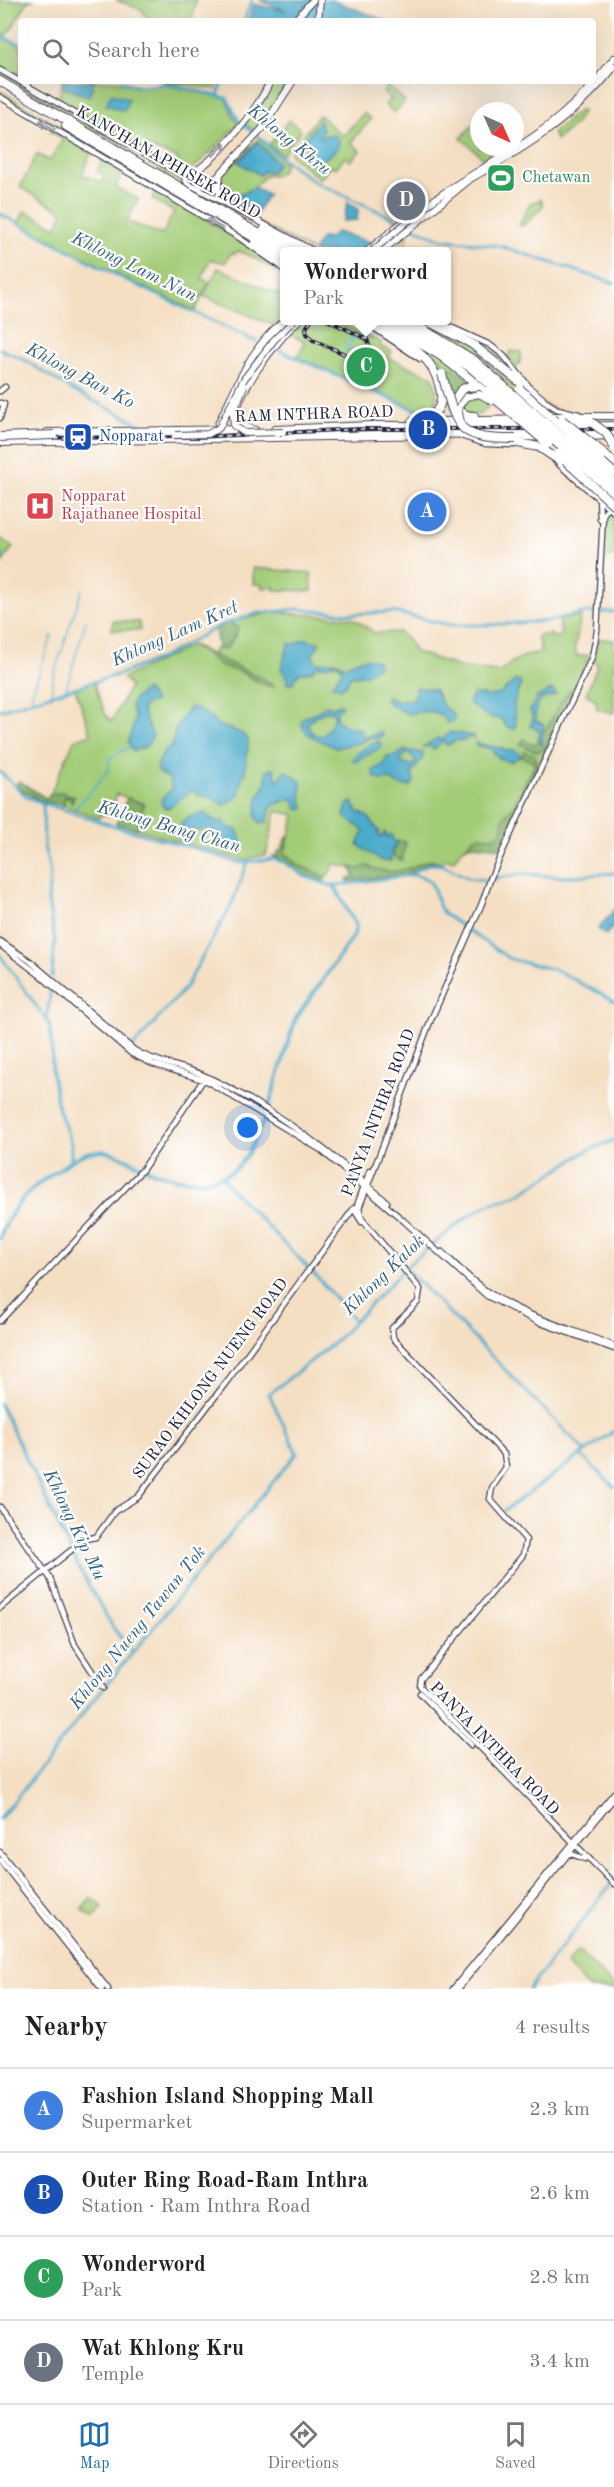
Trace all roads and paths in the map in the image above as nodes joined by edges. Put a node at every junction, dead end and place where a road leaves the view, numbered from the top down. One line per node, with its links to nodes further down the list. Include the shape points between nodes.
1 (313, 0): 3 (main road)
2 (320, 0): 4 (main road)
3 (297, 18)
4 (318, 18)
5 (614, 58): 8 (main road)
6 (614, 67): 20 (main road, via 558,124 522,150)
7 (0, 70): 10 (main road)
8 (596, 79)
9 (0, 81): 23 (highway, KANCHANAPHISEK ROAD)
10 (18, 81)
11 (24, 84): 18 (main road, via 178,173)
12 (269, 84): 17 (main road, one-way to 12, via 239,129)
13 (290, 84): 19 (main road, via 262,129)
14 (592, 84): 20 (main road, via 553,122)
15 (0, 86): 23 (highway, KANCHANAPHISEK ROAD)
16 (0, 97): 35 (main road, one-way to 16)
17 (198, 170): 18 (main road); 19 (main road, via 200,178 206,181)
18 (188, 175): 21 (main road)
19 (219, 176): 21 (main road)
20 (471, 176): 22 (main road); 24 (main road, via 440,191); 25 (main road)
21 (217, 193): 28 (main road, via 232,207)
22 (421, 212): 30 (main road, bridge); 31 (main road, bridge)
23 (223, 215): 26 (highway, KANCHANAPHISEK ROAD); 27 (highway); 33 (highway, KANCHANAPHISEK ROAD); 34 (highway)
24 (385, 236): 25 (main road, via 392,236); 29 (main road, bridge)
25 (392, 243): 32 (main road)
26 (281, 247)
27 (301, 247)
28 (304, 247)
29 (372, 247)
30 (377, 247)
31 (382, 247)
32 (387, 247)
33 (280, 253)
34 (280, 265)
35 (280, 265)
36 (281, 325): 53 (main road, via 263,342)
37 (281, 325): 53 (main road, via 258,344)
38 (282, 325): 51 (main road)
39 (284, 325): 49 (main road, bridge)
40 (284, 325): 83 (main road, bridge, via 241,383 219,428 208,434)
41 (295, 325): 49 (main road, bridge)
42 (297, 325): 52 (main road)
43 (368, 325): 54 (main road)
44 (384, 325): 54 (highway, via 427,354 438,365)
45 (385, 325): 57 (highway, via 441,356)
46 (403, 325): 50 (highway)
47 (414, 325): 50 (highway)
48 (436, 325): 55 (highway, via 472,344)
49 (277, 337): 51 (main road); 52 (main road)
50 (473, 365): 90 (highway, bridge); 92 (highway, bridge)
51 (249, 368): 78 (main road, bridge, via 233,413 234,426 245,433)
52 (257, 370): 66 (main road)
53 (239, 376): 62 (main road)
54 (440, 376): 69 (highway, via 441,400 430,418); 81 (highway, bridge, via 454,418 463,429 478,438)
55 (519, 383): 59 (highway); 86 (highway, bridge); 88 (highway, bridge)
56 (5, 387): 58 (main road)
57 (486, 390): 63 (highway, via 471,386 460,390 456,399 459,411 470,416); 91 (highway, bridge)
58 (0, 391)
59 (541, 399): 61 (main road, via 557,409)
60 (1, 405): 65 (main road)
61 (581, 414): 63 (main road); 64 (main road)
62 (222, 415): 66 (main road, via 227,425); 74 (main road, via 216,426)
63 (533, 416): 81 (main road, bridge, via 503,409 479,394 460,402 458,416 471,432)
64 (614, 416)
65 (0, 418)
66 (235, 420): 72 (main road, via 239,426)
67 (591, 422): 70 (highway, via 450,421); 82 (highway, bridge, via 604,427); 85 (highway, bridge, via 606,433)
68 (614, 425): 71 (main road, RAM INTHRA ROAD)
69 (372, 426): 70 (highway, RAM INTHRA ROAD); 72 (highway, RAM INTHRA ROAD)
70 (415, 426): 71 (highway, RAM INTHRA ROAD)
71 (549, 429): 73 (main road, RAM INTHRA ROAD); 76 (highway, RAM INTHRA ROAD)
72 (255, 430): 75 (highway, RAM INTHRA ROAD)
73 (614, 432)
74 (203, 433): 75 (highway, RAM INTHRA ROAD); 77 (highway, RAM INTHRA ROAD); 83 (highway, RAM INTHRA ROAD)
75 (227, 434): 78 (highway, RAM INTHRA ROAD)
76 (407, 434): 78 (highway, RAM INTHRA ROAD); 84 (main road)
77 (86, 436): 79 (highway, RAM INTHRA ROAD, bridge); 79 (highway, RAM INTHRA ROAD); 83 (highway, RAM INTHRA ROAD)
78 (326, 436)
79 (0, 437)
80 (599, 437): 81 (main road); 82 (main road); 87 (main road, via 590,443 579,472)
81 (534, 438)
82 (614, 438): 89 (main road, via 593,442)
83 (108, 439)
84 (474, 440): 87 (main road, via 528,447); 91 (highway, bridge, via 513,441 539,447)
85 (614, 447)
86 (614, 463)
87 (567, 471): 89 (main road)
88 (614, 473)
89 (580, 482): 91 (main road)
90 (614, 483): 91 (highway)
91 (595, 493): 92 (highway, via 604,497); 93 (highway, bridge); 94 (main road, PANYA INTHRA ROAD)
92 (614, 495): 93 (main road)
93 (612, 509): 94 (main road, PANYA INTHRA ROAD, via 604,512)
94 (600, 565): 98 (main road, PANYA INTHRA ROAD, via 592,657 489,877)
95 (0, 943): 96 (main road, via 30,961)
96 (85, 1012): 97 (main road, via 136,1056); 98 (main road, via 134,1050 200,1074 253,1102 325,1148)
97 (204, 1079): 98 (main road, via 321,1150); 102 (main road, via 145,1168)
98 (366, 1184): 99 (main road, PANYA INTHRA ROAD); 99 (main road, PANYA INTHRA ROAD); 103 (main road, via 474,1286 502,1305 538,1322)
99 (357, 1208): 100 (main road, SURAO KHLONG NUENG ROAD); 100 (main road); 101 (main road, PANYA INTHRA ROAD); 101 (main road, PANYA INTHRA ROAD)
100 (348, 1218): 105 (main road, SURAO KHLONG NUENG ROAD, via 138,1497 113,1513 96,1537 85,1539)
101 (404, 1270): 109 (main road, PANYA INTHRA ROAD, via 416,1286 417,1298 390,1328 390,1340 502,1456 504,1467 487,1497 524,1544 521,1554 419,1677 417,1688)
102 (0, 1321)
103 (614, 1347)
104 (0, 1508): 105 (main road)
105 (45, 1570): 106 (main road, SURAO KHLONG NUENG ROAD); 107 (main road, via 75,1645)
106 (0, 1608)
107 (103, 1688)
108 (613, 1797): 109 (main road)
109 (573, 1845): 111 (main road); 112 (main road, PANYA INTHRA ROAD); 114 (main road, PANYA INTHRA ROAD); 119 (main road)
110 (0, 1852): 115 (main road)
111 (569, 1853): 112 (main road); 120 (main road)
112 (585, 1859): 114 (main road, PANYA INTHRA ROAD)
113 (0, 1861): 115 (main road)
114 (612, 1884)
115 (43, 1908): 116 (main road)
116 (51, 1919): 117 (main road); 118 (main road)
117 (102, 1989)
118 (108, 1989)
119 (453, 1989)
120 (458, 1989)

